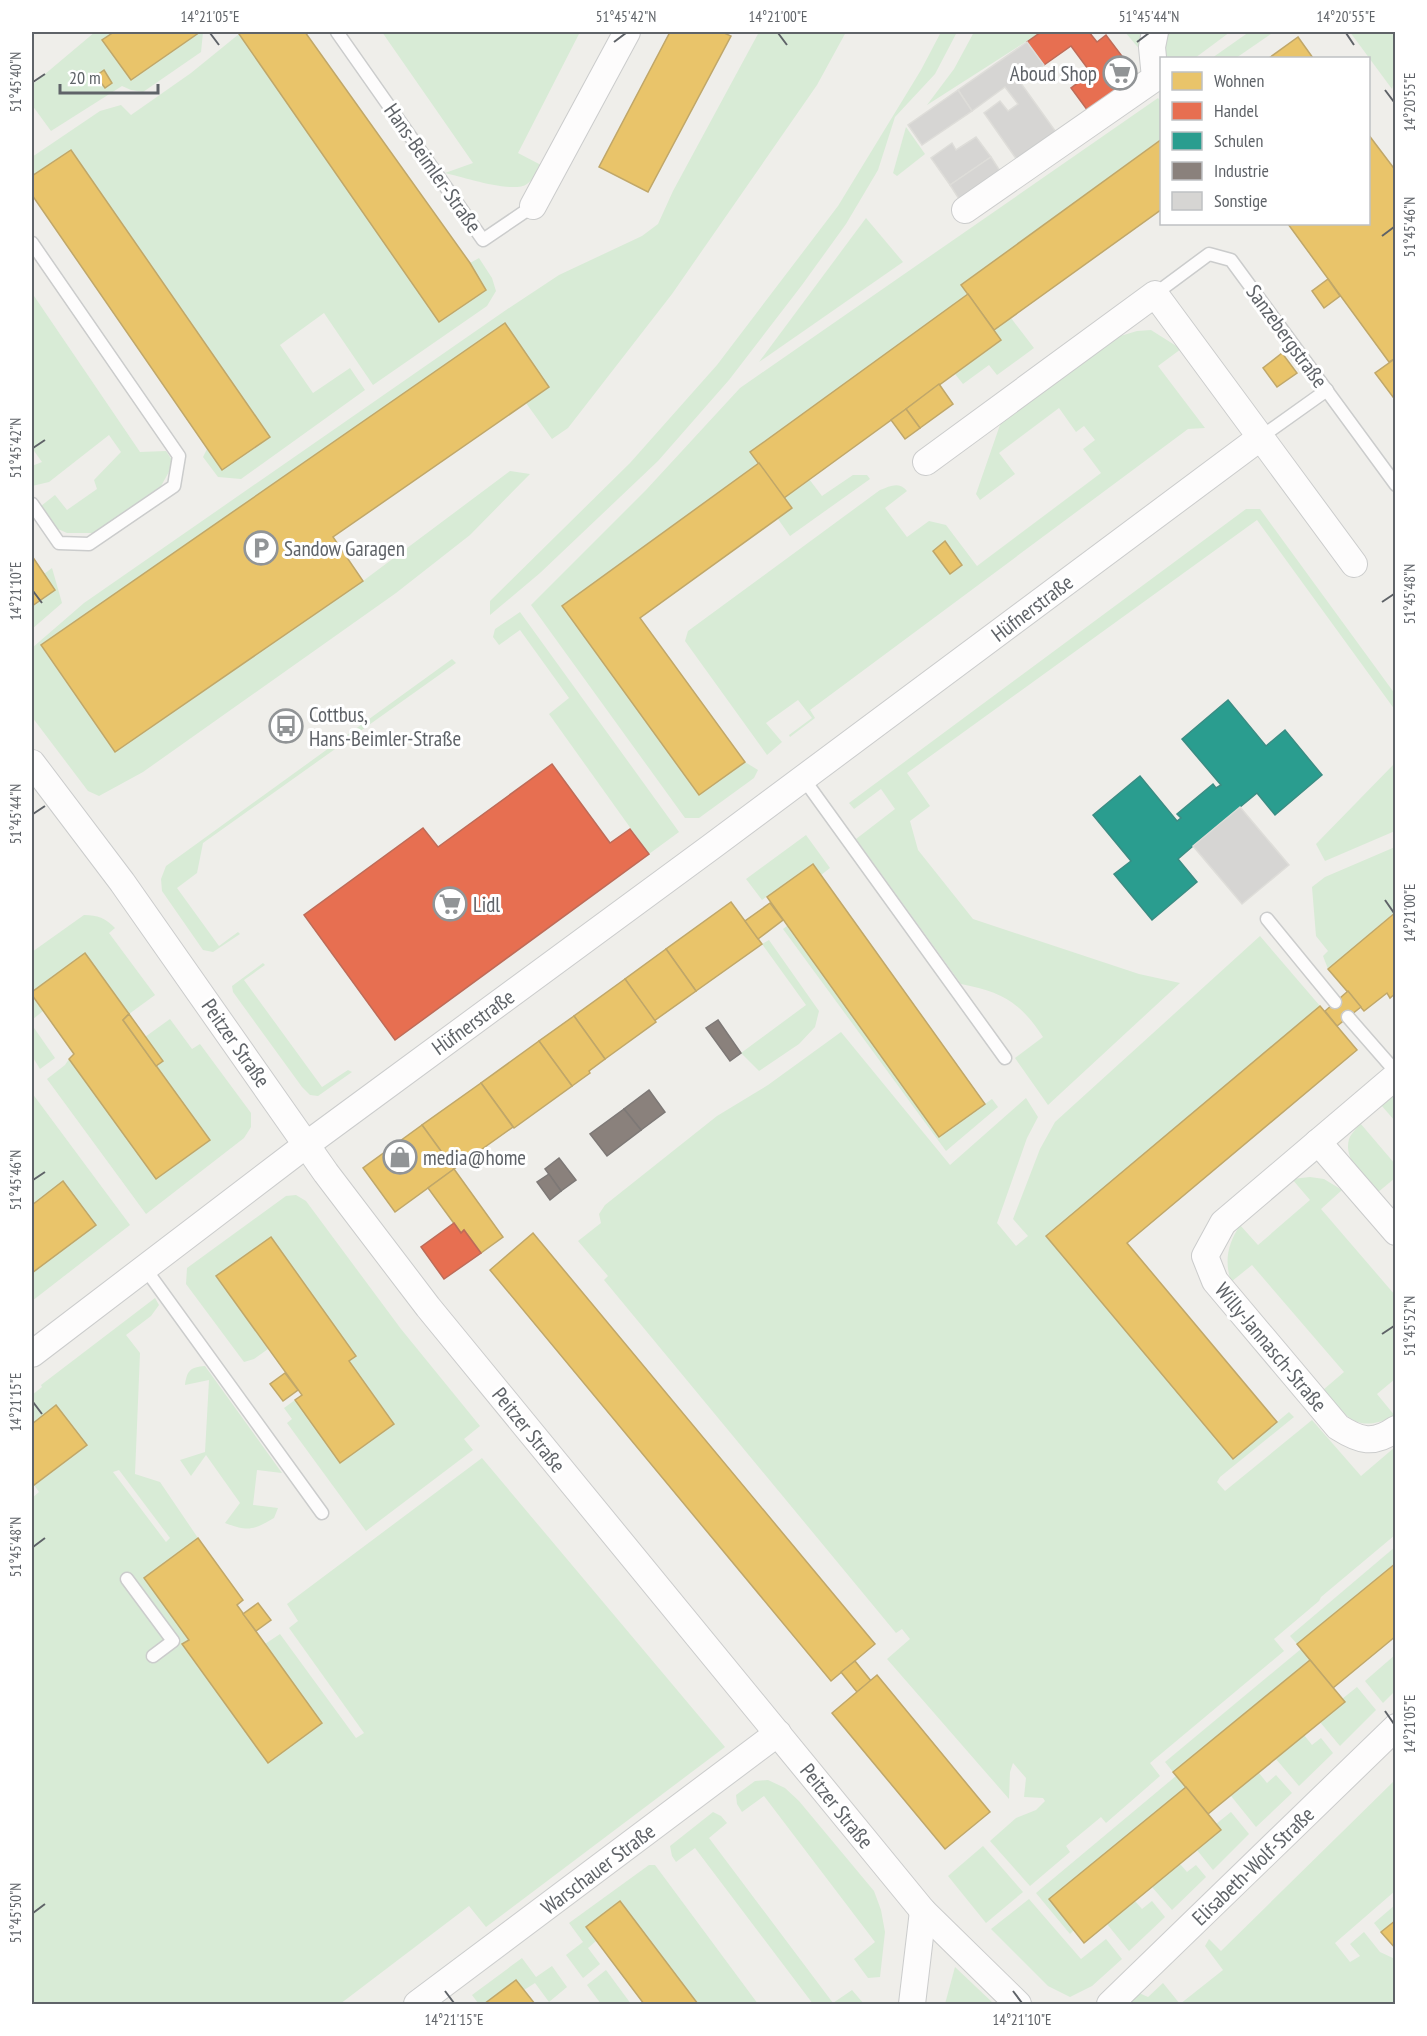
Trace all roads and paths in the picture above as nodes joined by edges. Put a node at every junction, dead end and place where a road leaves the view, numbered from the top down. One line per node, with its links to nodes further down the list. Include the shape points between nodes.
1 (337, 32): 4 (lane, Hans-Beimler-Straße, via 483,240)
2 (627, 32): 4 (street, Hans-Beimler-Straße)
3 (1155, 32): 5 (street, via 1155,78)
4 (533, 206)
5 (965, 210)
6 (32, 243): 12 (lane, via 179,456 174,486 89,544 59,543)
7 (1155, 294): 8 (lane, Sanzebergstraße, via 1209,254 1231,260); 9 (street); 10 (street, Sanzebergstraße)
8 (1327, 390): 9 (lane); 11 (lane, Sanzebergstraße)
9 (1261, 437): 13 (street); 15 (street, Hüfnerstraße)
10 (926, 462)
11 (1395, 485)
12 (32, 504)
13 (1354, 564)
14 (32, 763): 22 (street, Peitzer Straße, via 102,855)
15 (803, 778): 19 (lane); 22 (street, Hüfnerstraße)
16 (1267, 919): 17 (lane)
17 (1335, 1002)
18 (1348, 1017): 20 (lane)
19 (1005, 1058)
20 (1395, 1074): 21 (street, Willy-Jannasch-Straße)
21 (1318, 1142): 23 (street); 26 (street, Willy-Jannasch-Straße, via 1223,1223 1205,1256 1215,1281 1338,1427 1355,1438 1371,1441)
22 (306, 1145): 24 (street, Hüfnerstraße); 31 (street, Peitzer Straße, via 428,1307)
23 (1395, 1232)
24 (144, 1267): 25 (street, Hüfnerstraße); 27 (lane)
25 (32, 1354)
26 (1395, 1429)
27 (322, 1513)
28 (127, 1579): 29 (lane, via 172,1641)
29 (153, 1656)
30 (1395, 1727): 36 (street, Elisabeth-Wolf-Straße)
31 (778, 1733): 32 (street, Peitzer Straße); 33 (street, Warschauer Straße)
32 (923, 1911): 34 (street); 35 (street)
33 (417, 2004)
34 (912, 2004)
35 (1018, 2004)
36 (1110, 2004)

